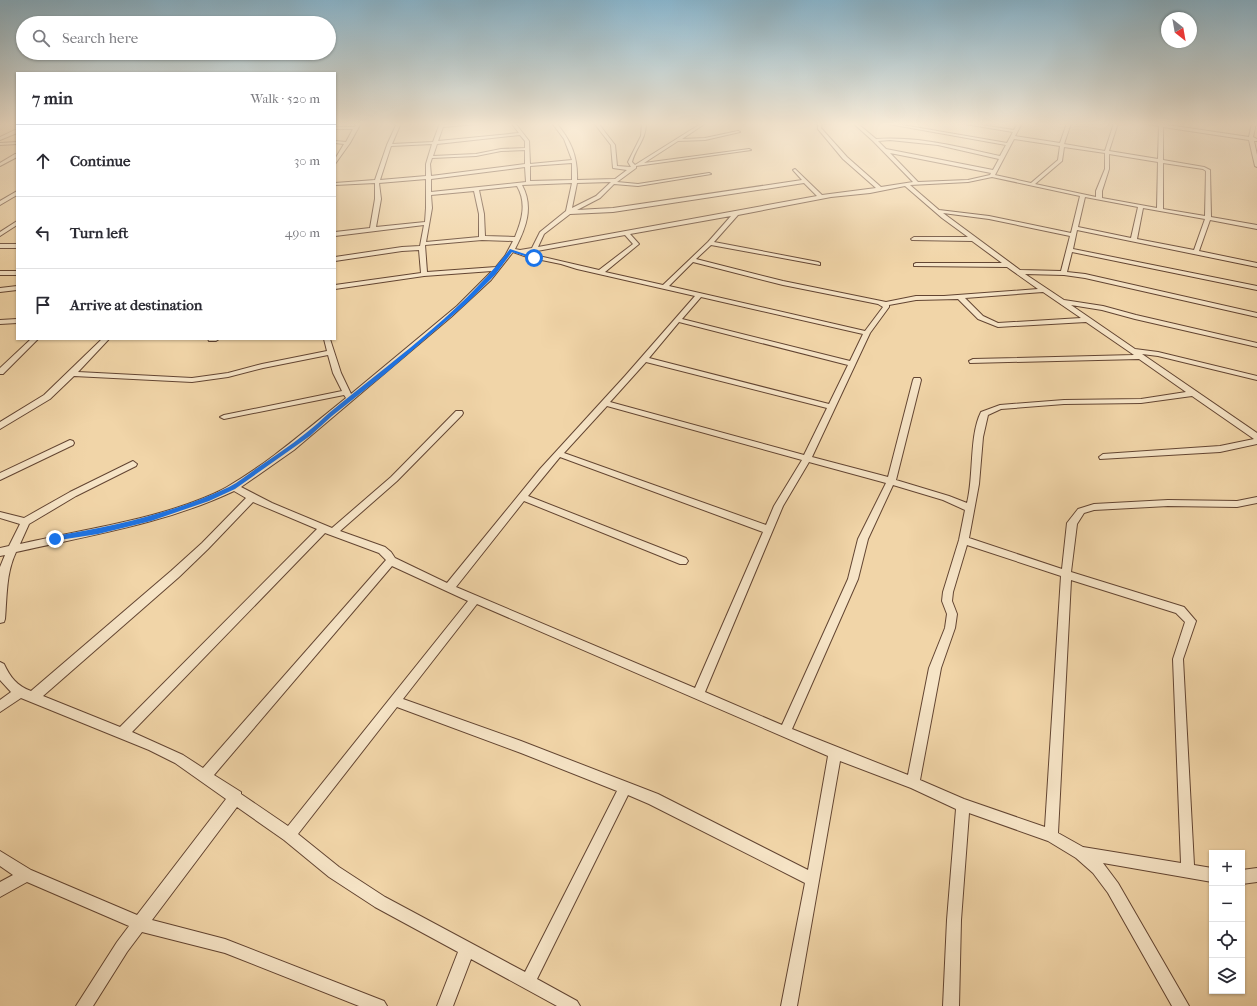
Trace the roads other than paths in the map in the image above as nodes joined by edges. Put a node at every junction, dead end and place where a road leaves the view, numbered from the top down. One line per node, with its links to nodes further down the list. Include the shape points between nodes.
1 (381, 170): 22 (street)
2 (429, 170): 18 (street)
3 (488, 170): 18 (street)
4 (528, 170): 23 (street)
5 (574, 170): 19 (street)
6 (630, 170): 20 (street)
7 (795, 170): 21 (street)
8 (859, 170): 29 (street)
9 (903, 170): 26 (street)
10 (974, 170): 17 (street)
11 (995, 170): 17 (street)
12 (1049, 170): 27 (street)
13 (1106, 170): 35 (street)
14 (1160, 170): 38 (street)
15 (1205, 170): 42 (street, via 1208,171)
16 (708, 174): 20 (street, via 638,185)
17 (993, 174): 26 (street, via 968,181); 27 (street)
18 (430, 177): 22 (street); 32 (street)
19 (575, 180): 20 (street); 23 (street); 40 (street)
20 (615, 181): 40 (street, via 598,197)
21 (806, 181): 34 (street); 40 (street, via 613,210)
22 (377, 183): 24 (street); 47 (street, via 378,199)
23 (528, 183): 28 (street)
24 (336, 184)
25 (906, 184): 26 (street); 29 (street); 39 (street)
26 (917, 184)
27 (1032, 184): 33 (street)
28 (519, 185): 30 (street); 53 (street, via 526,204 524,222)
29 (880, 189): 34 (street)
30 (476, 190): 32 (street); 52 (street, via 483,213)
31 (16, 194): 36 (street)
32 (430, 194): 43 (street)
33 (1083, 195): 35 (street); 46 (street)
34 (820, 196): 41 (street)
35 (1099, 198): 37 (street)
36 (0, 203)
37 (1142, 206): 38 (street); 56 (street)
38 (1160, 210): 42 (street)
39 (937, 211): 51 (street, via 1014,221); 55 (street)
40 (569, 212): 61 (street, via 542,233)
41 (736, 213): 48 (street); 57 (street)
42 (1208, 218): 45 (street); 65 (street)
43 (427, 223): 47 (street); 60 (street)
44 (16, 224): 49 (street)
45 (1257, 227)
46 (1076, 228): 51 (street); 56 (street)
47 (373, 229): 50 (street)
48 (626, 233): 61 (street); 73 (street, via 636,244)
49 (0, 234)
50 (336, 234)
51 (1074, 235): 63 (street)
52 (482, 238): 53 (street); 60 (street)
53 (516, 239): 62 (street)
54 (914, 239): 55 (street)
55 (973, 239): 70 (street)
56 (1134, 239): 65 (street)
57 (710, 243): 67 (street); 68 (street)
58 (0, 246): 59 (street)
59 (16, 246)
60 (423, 246): 66 (street); 78 (street)
61 (534, 249): 64 (street)
62 (511, 250): 64 (street); 72 (street)
63 (1070, 250): 77 (street); 82 (street)
64 (520, 252): 73 (street, via 534,258)
65 (1196, 253): 71 (street)
66 (336, 259)
67 (692, 260): 80 (street); 88 (street)
68 (818, 264)
69 (916, 264): 70 (street)
70 (1008, 265): 74 (street)
71 (1257, 265)
72 (496, 269): 78 (street); 111 (street, via 465,302)
73 (601, 272): 80 (street)
74 (1018, 272): 77 (street); 84 (street)
75 (0, 273): 76 (street)
76 (16, 273)
77 (1064, 273): 89 (street, via 1106,280)
78 (424, 274): 79 (street)
79 (336, 287)
80 (664, 287): 85 (street)
81 (16, 288): 83 (street)
82 (1257, 288)
83 (0, 290)
84 (1044, 290): 86 (street); 87 (street)
85 (699, 295): 90 (street); 94 (street)
86 (960, 297): 88 (street, via 916,298); 91 (street, via 980,318 998,324)
87 (1060, 301): 91 (street); 98 (street, via 1103,308)
88 (885, 304): 94 (street, via 886,307)
89 (1257, 315)
90 (678, 320): 102 (street); 104 (street)
91 (1087, 320): 99 (street)
92 (0, 322): 93 (street)
93 (16, 322)
94 (867, 333): 104 (street)
95 (34, 340): 105 (street)
96 (105, 340): 106 (street)
97 (327, 340): 100 (street)
98 (1257, 346)
99 (1130, 350): 101 (street); 107 (street, via 1158,354)
100 (330, 353): 106 (street, via 228,375 192,380); 109 (street)
101 (1140, 357): 103 (street); 110 (street)
102 (644, 359): 112 (street); 113 (street)
103 (973, 361)
104 (852, 364): 113 (street)
105 (0, 372)
106 (72, 374): 116 (street, via 48,397)
107 (1257, 378)
108 (917, 380): 125 (street)
109 (346, 392): 111 (street); 115 (street)
110 (1194, 393): 117 (street); 130 (street, via 1141,401 1064,402 1000,407 984,414 980,426 975,494)
111 (350, 400): 126 (street, via 308,435)
112 (604, 403): 120 (street); 122 (street)
113 (831, 407): 122 (street)
114 (459, 413): 133 (street, via 394,479)
115 (224, 417)
116 (0, 426)
117 (1257, 437)
118 (1257, 441): 121 (street, via 1220,449)
119 (70, 443): 124 (street)
120 (559, 454): 127 (street); 134 (street)
121 (1103, 457)
122 (807, 458): 125 (street); 134 (street, via 779,506)
123 (133, 464): 132 (street)
124 (0, 477)
125 (891, 481): 130 (street); 150 (street, via 863,539 853,579)
126 (233, 488): 128 (street); 136 (street, via 151,518)
127 (522, 497): 138 (street); 141 (street)
128 (251, 498): 133 (street); 147 (street, via 175,574)
129 (1257, 500): 140 (street, via 1237,504 1168,503 1094,507 1081,511 1072,523)
130 (970, 508): 135 (street)
131 (0, 515): 132 (street)
132 (25, 522): 136 (street)
133 (329, 530): 139 (street, via 382,550); 151 (street)
134 (769, 530): 146 (street)
135 (964, 540): 140 (street); 154 (street, via 948,592 947,601 952,614 950,628 935,668)
136 (12, 549): 137 (street); 143 (street, via 3,575)
137 (0, 552)
138 (683, 560)
139 (391, 561): 141 (street); 153 (street)
140 (1066, 574): 159 (street); 162 (street, via 1180,610 1192,621 1178,659)
141 (449, 588): 142 (street)
142 (475, 599): 146 (street); 148 (street)
143 (0, 619)
144 (0, 667): 145 (street, via 1,674)
145 (20, 692): 147 (street); 149 (street)
146 (698, 694): 150 (street)
147 (33, 697): 151 (street)
148 (394, 701): 155 (street); 158 (street)
149 (0, 707)
150 (785, 731): 152 (street)
151 (121, 734): 153 (street, via 154,746)
152 (836, 753): 154 (street); 167 (street)
153 (204, 776): 156 (street)
154 (913, 783): 157 (street)
155 (625, 788): 167 (street, via 653,799); 171 (street)
156 (236, 797): 158 (street); 169 (street)
157 (964, 806): 159 (street); 177 (street, via 954,920)
158 (288, 835): 170 (street, via 334,872 374,898)
159 (1051, 836): 160 (street)
160 (1081, 853): 162 (street); 178 (street, via 1098,868 1113,888)
161 (0, 858): 163 (street)
162 (1188, 872): 164 (street)
163 (26, 875): 168 (street); 169 (street)
164 (1209, 875)
165 (1257, 875): 166 (street)
166 (1245, 877)
167 (812, 879): 176 (street)
168 (0, 890)
169 (140, 924): 172 (street); 173 (street, via 225,946)
170 (467, 949): 171 (street); 174 (street)
171 (528, 982): 175 (street)
172 (84, 1006)
173 (379, 1006)
174 (445, 1006)
175 (572, 1006)
176 (789, 1006)
177 (951, 1006)
178 (1181, 1006)

